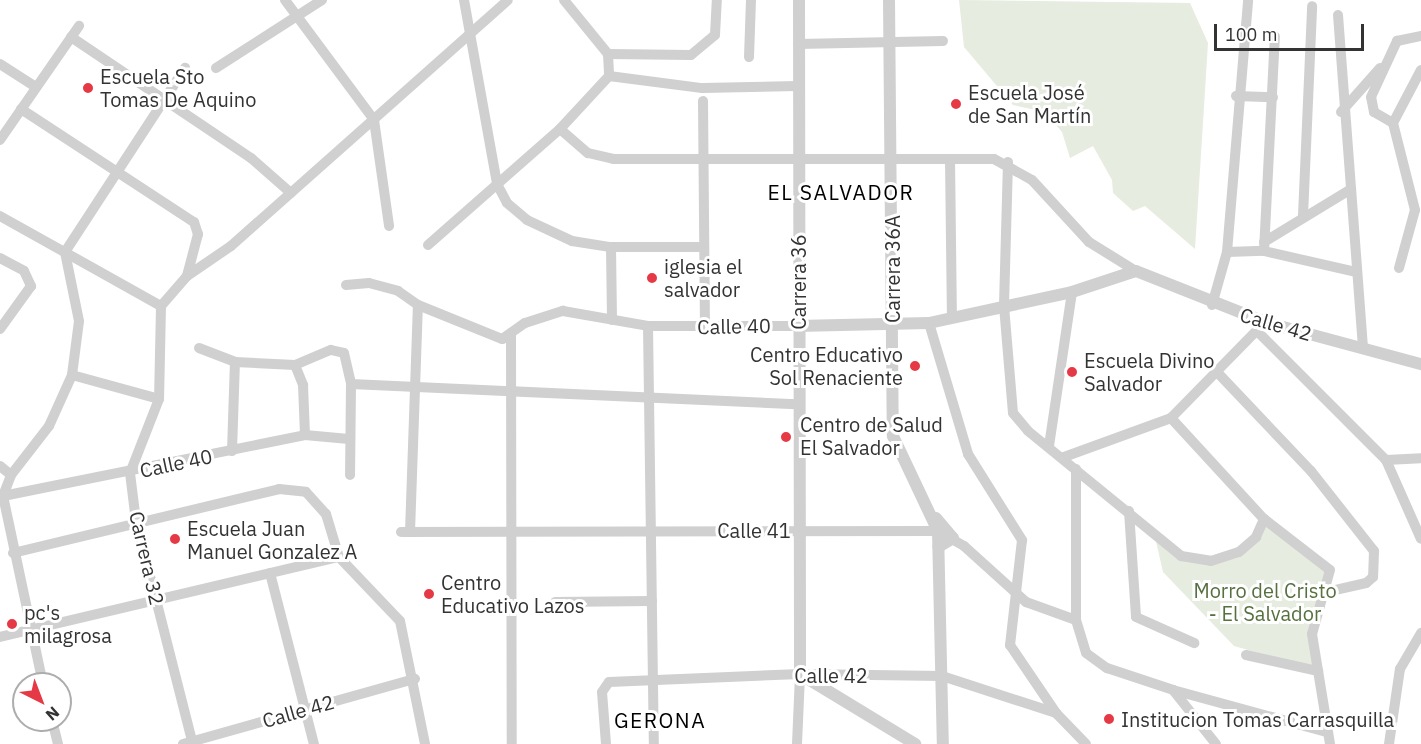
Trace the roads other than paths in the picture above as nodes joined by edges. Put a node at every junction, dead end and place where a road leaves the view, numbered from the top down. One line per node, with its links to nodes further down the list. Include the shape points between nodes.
1 (285, 0): 13 (street)
2 (322, 0): 13 (street)
3 (464, 0): 15 (street)
4 (508, 0): 15 (street)
5 (564, 0): 22 (street)
6 (717, 0): 22 (street, via 718,25 708,43 691,55)
7 (751, 0): 23 (street)
8 (799, 0): 21 (street, Carrera 36)
9 (889, 0): 20 (street, Carrera 36A)
10 (1248, 0): 32 (street)
11 (1312, 6): 52 (street)
12 (1338, 15): 37 (street)
13 (296, 17): 27 (street); 38 (street)
14 (78, 26): 18 (street)
15 (470, 34): 38 (street); 48 (street)
16 (1275, 36): 34 (street)
17 (1421, 36): 25 (street, via 1397,42)
18 (71, 37): 31 (street); 33 (street)
19 (943, 41): 20 (street)
20 (889, 42): 21 (street); 44 (street, Carrera 36A)
21 (798, 44): 30 (street, Carrera 36)
22 (608, 54): 29 (street)
23 (749, 57)
24 (0, 64): 31 (street)
25 (1383, 66): 37 (street); 39 (street, via 1371,105)
26 (185, 68): 33 (street)
27 (216, 68)
28 (1421, 70): 39 (street)
29 (609, 76): 30 (street, via 702,88); 40 (street)
30 (798, 86): 43 (street, Carrera 36)
31 (36, 87): 36 (street)
32 (1236, 96): 34 (street); 59 (street)
33 (164, 97): 47 (street); 50 (street)
34 (1273, 97): 57 (street)
35 (703, 101): 42 (street)
36 (21, 109): 41 (street); 47 (street)
37 (1341, 112): 49 (street)
38 (374, 120): 50 (street); 53 (street)
39 (1393, 123): 61 (street, via 1415,210)
40 (560, 129): 42 (street, via 588,153 613,159); 48 (street)
41 (0, 140)
42 (704, 157): 43 (street); 56 (street)
43 (798, 158): 44 (street); 76 (street, Carrera 36)
44 (892, 159): 45 (street); 77 (street, Carrera 36A)
45 (950, 159): 46 (street); 71 (street)
46 (1008, 162): 62 (street, via 1089,242); 70 (street)
47 (117, 170): 58 (street); 64 (street, via 198,227)
48 (497, 184): 54 (street); 55 (street, via 507,203 527,220 572,241)
49 (1352, 189): 52 (street); 63 (street)
50 (291, 193): 64 (street, via 231,246)
51 (0, 216): 58 (street)
52 (1303, 216): 57 (street)
53 (389, 226)
54 (428, 245)
55 (611, 247): 56 (street); 72 (street)
56 (703, 247): 75 (street)
57 (1264, 247): 59 (street); 63 (street)
58 (65, 252): 69 (street); 87 (street, via 79,321)
59 (1227, 252): 68 (street)
60 (0, 258): 79 (street, via 24,271 31,286)
61 (1399, 268)
62 (1136, 271): 66 (street, Calle 40); 68 (street, Calle 42)
63 (1356, 272): 82 (street)
64 (187, 276): 69 (street)
65 (346, 285): 67 (street, via 382,286)
66 (1072, 292): 70 (street, Calle 40); 97 (street)
67 (418, 305): 80 (street, via 494,338); 89 (street)
68 (1212, 305): 78 (street, Calle 42)
69 (161, 306): 92 (street, Carrera 32)
70 (1004, 306): 71 (street, Calle 40); 97 (street, via 1008,400 1028,432)
71 (952, 317): 73 (street, Calle 40)
72 (612, 320): 74 (street, Calle 40); 80 (street, Calle 40, via 563,311 525,323)
73 (929, 323): 77 (street, Calle 40); 123 (street, via 968,454 1023,540)
74 (648, 326): 75 (street, Calle 40); 91 (street)
75 (705, 326): 76 (street, Calle 40)
76 (797, 326): 77 (street, Calle 40); 93 (street, Carrera 36)
77 (891, 326): 108 (street, Carrera 36A, via 893,436 912,485)
78 (1261, 327): 82 (street, Calle 42); 86 (street); 101 (street)
79 (0, 329)
80 (511, 334): 90 (street)
81 (199, 348): 83 (street)
82 (1363, 348): 84 (street, Calle 42)
83 (235, 362): 85 (street); 98 (street)
84 (1421, 364)
85 (294, 365): 88 (street, via 331,350 345,353); 95 (street, via 303,385)
86 (1216, 371): 94 (street); 122 (street, via 1311,471 1374,551 1373,577 1366,583)
87 (72, 375): 92 (street); 105 (street, via 49,426)
88 (351, 384): 89 (street); 96 (street)
89 (418, 386): 90 (street); 115 (street, Calle 41, via 406,532)
90 (511, 391): 91 (street); 115 (street)
91 (650, 396): 93 (street); 113 (street)
92 (159, 399): 104 (street, Carrera 32)
93 (797, 404): 112 (street, Carrera 36)
94 (1171, 418): 99 (street); 110 (street)
95 (306, 435): 96 (street, Calle 40); 98 (street, Calle 40)
96 (349, 439): 106 (street)
97 (1049, 446): 99 (street)
98 (232, 451): 104 (street, Calle 40)
99 (1064, 457): 103 (street)
100 (1421, 458): 101 (street)
101 (1386, 460): 117 (street)
102 (0, 466): 105 (street)
103 (1076, 469): 109 (street); 127 (street)
104 (130, 472): 107 (street, Calle 40); 111 (street, Carrera 32)
105 (11, 474): 107 (street)
106 (350, 475)
107 (3, 496): 118 (street)
108 (928, 508): 114 (street, Carrera 36A); 116 (street)
109 (1129, 511): 110 (street, via 1181,556 1211,561 1239,552 1256,537); 131 (street, via 1137,617)
110 (1264, 519): 122 (street, via 1321,558 1329,570)
111 (136, 521): 118 (street); 120 (street, via 279,489 306,492 326,514); 124 (street, Carrera 32)
112 (799, 530): 113 (street, Calle 41); 114 (street, Calle 41); 135 (street, Carrera 36)
113 (651, 531): 115 (street, Calle 41); 125 (street)
114 (938, 531): 116 (street, Calle 41); 119 (street, Carrera 36A)
115 (509, 532): 146 (street)
116 (953, 538): 119 (street); 123 (street, Calle 41)
117 (1421, 539)
118 (8, 547): 128 (street)
119 (938, 547): 136 (street, Carrera 36A)
120 (339, 557): 121 (street); 137 (street, via 400,621)
121 (270, 573): 124 (street); 140 (street)
122 (1326, 592): 133 (street, via 1313,624)
123 (1015, 593): 127 (street, Calle 41); 141 (street, via 1010,645)
124 (156, 597): 128 (street); 143 (street, Carrera 32)
125 (652, 601): 126 (street); 138 (street)
126 (555, 602)
127 (1076, 620): 139 (street, via 1086,653 1107,668)
128 (30, 629): 130 (street); 134 (street)
129 (1421, 633): 155 (street, via 1400,669)
130 (0, 637)
131 (1194, 643)
132 (1246, 656): 133 (street)
133 (1318, 671): 142 (street)
134 (40, 672)
135 (800, 674): 136 (street, Calle 42); 138 (street, Calle 42); 149 (street, Carrera 36); 150 (street)
136 (942, 676): 141 (street, Calle 42); 151 (street, Carrera 36A)
137 (415, 680): 140 (street, Calle 42); 145 (street)
138 (652, 680): 147 (street, Calle 42, via 602,686); 148 (street)
139 (1173, 690): 142 (street); 153 (street)
140 (306, 708): 143 (street, Calle 42); 144 (street)
141 (1056, 713): 152 (street)
142 (1328, 732): 154 (street)
143 (190, 743)
144 (314, 744)
145 (425, 744)
146 (512, 744)
147 (606, 744)
148 (654, 744)
149 (797, 744)
150 (915, 744)
151 (943, 744)
152 (1086, 744)
153 (1216, 744)
154 (1330, 744)
155 (1389, 744)

